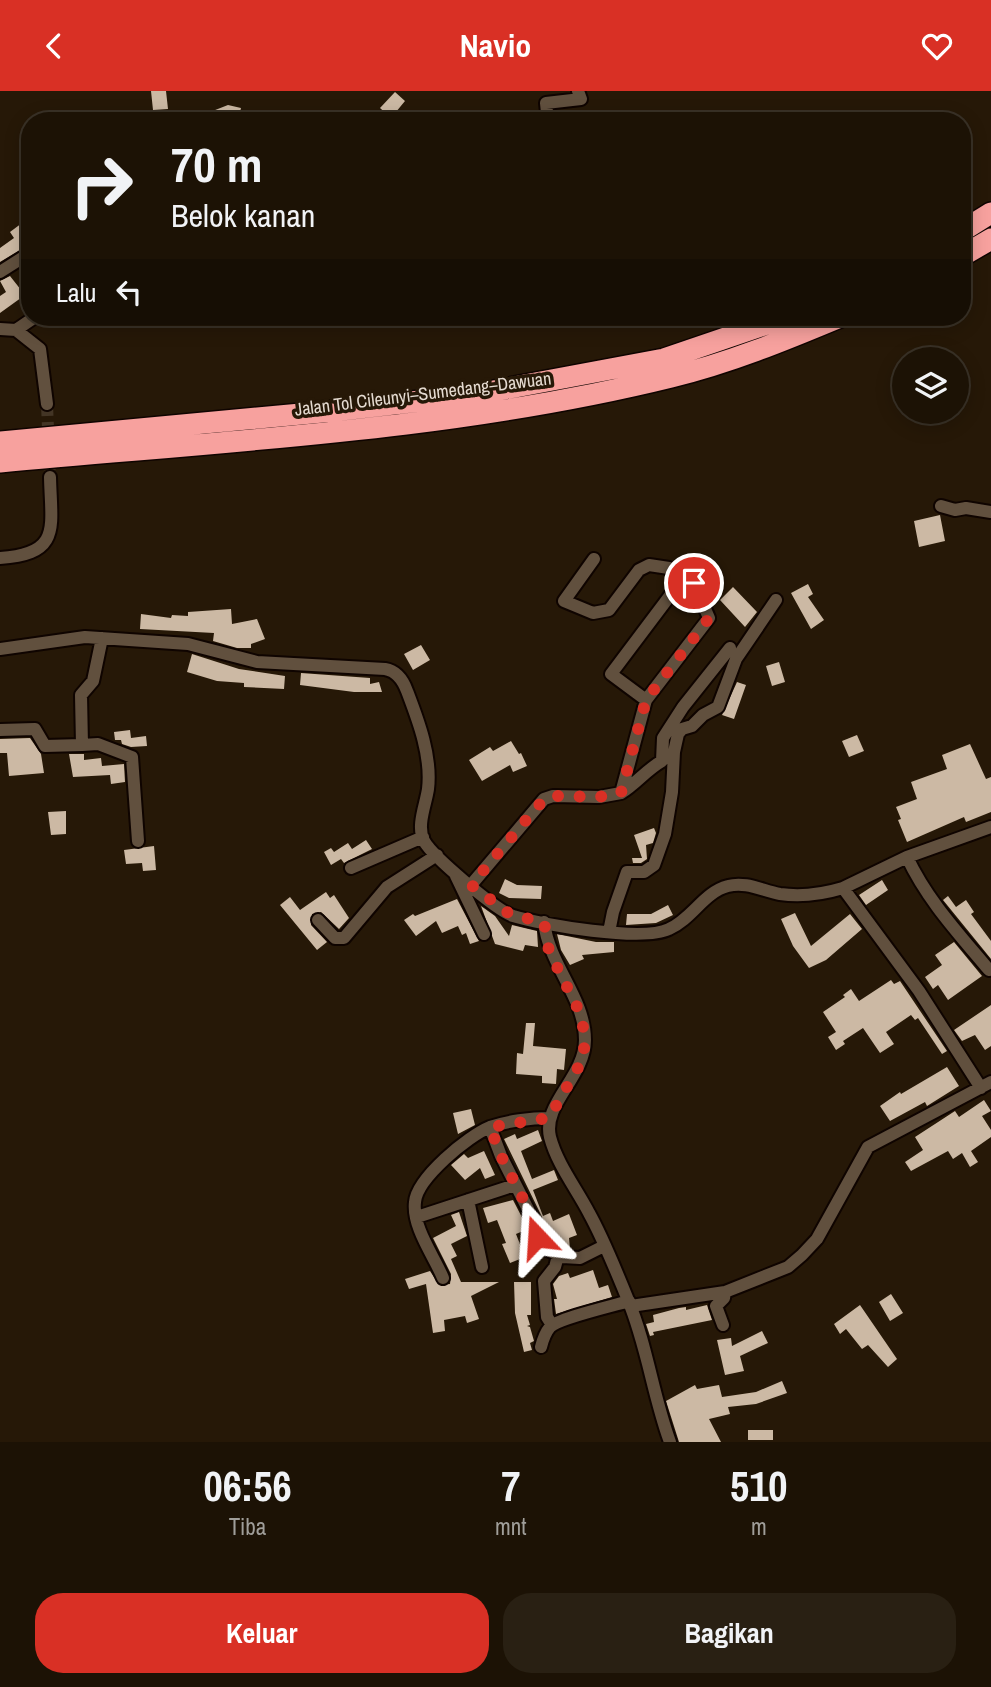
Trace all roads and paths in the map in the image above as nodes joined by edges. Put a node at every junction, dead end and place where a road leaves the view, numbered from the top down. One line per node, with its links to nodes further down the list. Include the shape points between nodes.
1 (578, 91): 2 (street, via 581,99 546,103)
2 (547, 112)
3 (991, 213): 4 (highway)
4 (971, 225)
5 (991, 239): 6 (highway)
6 (971, 251)
7 (21, 259): 8 (street)
8 (0, 272)
9 (22, 326): 13 (street)
10 (761, 326): 15 (highway, Jalan Tol Cileunyi–Sumedang–Dawuan, via 664,359 472,395)
11 (819, 326): 16 (highway, Jalan Tol Cileunyi–Sumedang–Dawuan, via 769,347 672,377 479,414)
12 (0, 329): 13 (street)
13 (16, 330): 14 (street, via 42,354)
14 (47, 404)
15 (0, 442)
16 (0, 462)
17 (50, 477): 20 (street, via 51,531 47,540 25,557)
18 (941, 506): 19 (street)
19 (991, 512)
20 (0, 558)
21 (594, 559): 22 (street, via 564,601 593,613 609,610 639,570 649,565)
22 (684, 576): 27 (street, via 694,583 709,618); 27 (street, via 611,674)
23 (776, 600): 42 (street, via 736,659 718,707 678,734 669,818 656,860 644,872 627,873)
24 (102, 638): 26 (street); 29 (street, via 93,681 81,695); 32 (street, via 188,645 257,662 393,671 407,691 424,748 429,776)
25 (730, 648): 30 (street, via 663,738 663,761)
26 (0, 649)
27 (646, 700): 30 (street)
28 (0, 730): 29 (street, via 35,729 49,747)
29 (82, 745): 33 (street, via 98,744 132,757)
30 (621, 793): 38 (street, via 544,799)
31 (991, 827): 35 (street)
32 (423, 837): 34 (street); 36 (street)
33 (138, 841)
34 (437, 855): 37 (street); 40 (street, via 387,887 344,938 335,938)
35 (907, 857): 39 (street); 44 (street, via 942,915)
36 (351, 868)
37 (455, 872): 38 (street); 43 (street)
38 (471, 885): 41 (street, via 511,915)
39 (843, 888): 42 (street, via 803,895 729,885 668,930 645,935); 45 (street)
40 (318, 920)
41 (544, 922): 42 (street); 46 (street, via 549,951 581,1015 585,1039 583,1059)
42 (609, 932)
43 (484, 934)
44 (989, 970)
45 (986, 1085): 55 (street, via 868,1147 817,1239 802,1255 788,1267)
46 (549, 1118): 47 (street); 51 (street, via 560,1163)
47 (490, 1127): 48 (street); 50 (street, via 451,1153 418,1190)
48 (515, 1185): 49 (street); 52 (street, via 536,1224 542,1247)
49 (468, 1200): 50 (street); 53 (street)
50 (417, 1217): 54 (street)
51 (604, 1246): 52 (street, via 585,1258); 56 (street)
52 (558, 1256): 57 (street, via 544,1281)
53 (482, 1267)
54 (443, 1278)
55 (725, 1292): 56 (street); 58 (street, via 716,1305)
56 (630, 1303): 57 (street); 60 (street)
57 (552, 1325): 59 (street)
58 (723, 1325)
59 (541, 1347)
60 (670, 1442)

